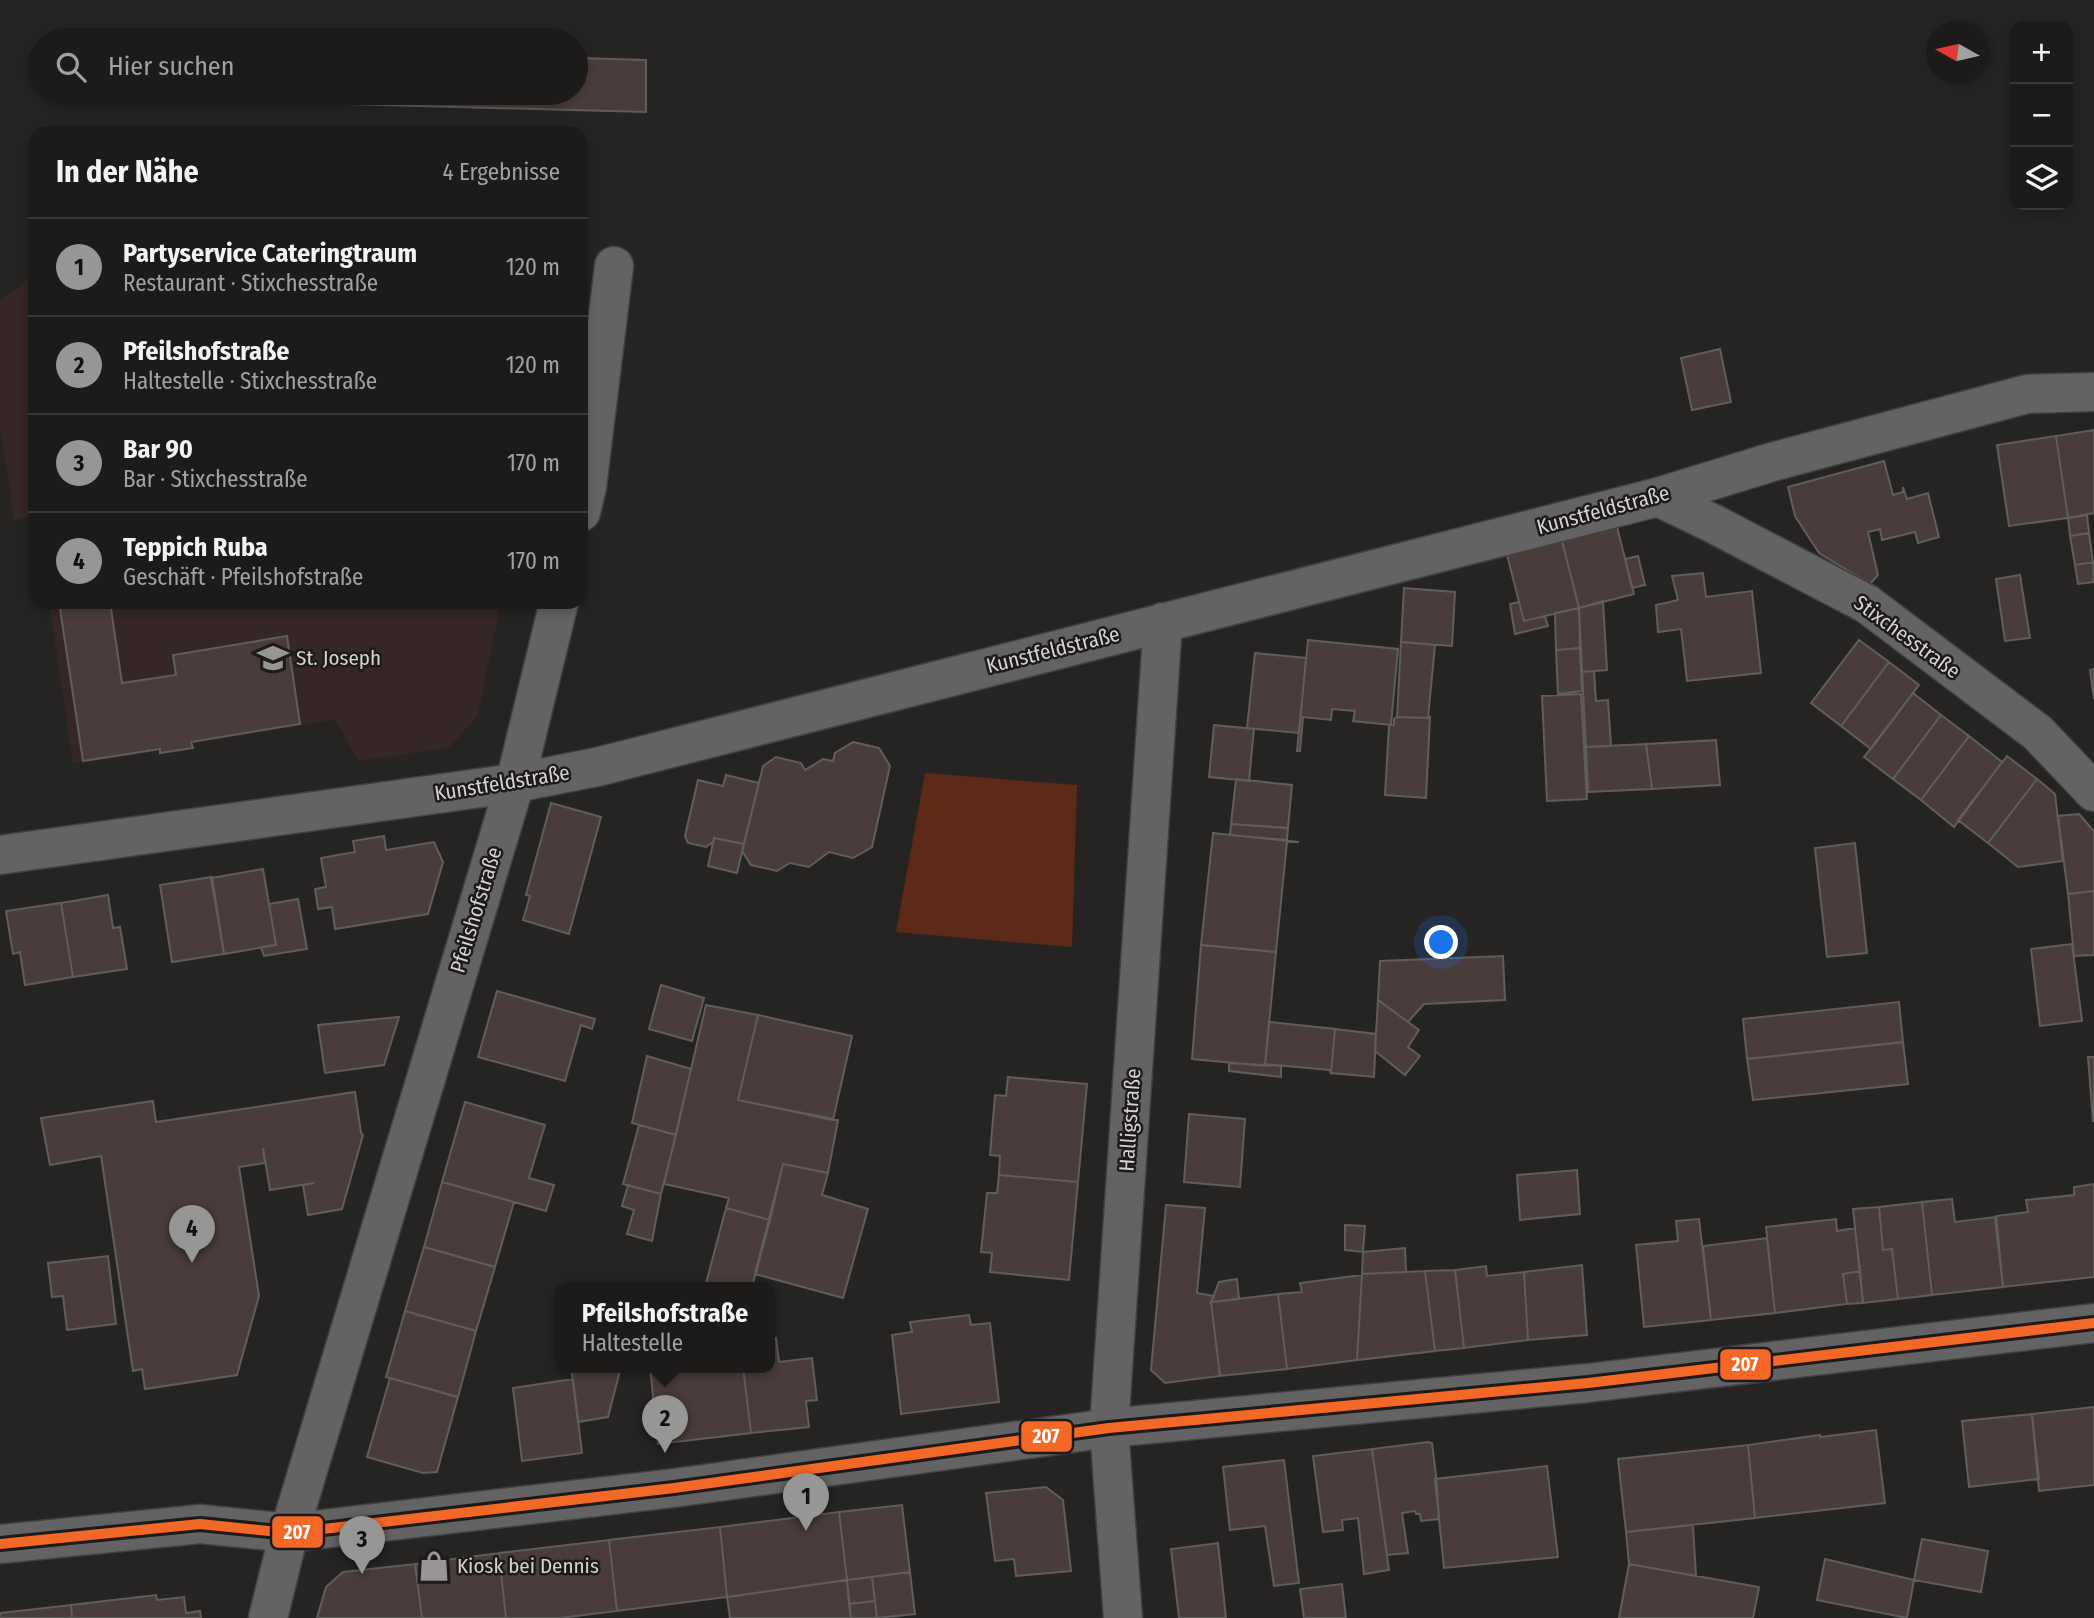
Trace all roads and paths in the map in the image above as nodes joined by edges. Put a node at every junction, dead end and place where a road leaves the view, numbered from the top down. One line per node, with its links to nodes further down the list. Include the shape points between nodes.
1 (614, 266): 3 (street)
2 (2094, 391): 4 (street, Kunstfeldstraße, via 2027,394)
3 (588, 479)
4 (1658, 497): 6 (street, Kunstfeldstraße); 8 (street, Stixchesstraße, via 1867,604 2038,733)
5 (557, 609): 7 (street, Pfeilshofstraße)
6 (1163, 622): 7 (street, Kunstfeldstraße, via 597,767); 11 (street, Halligstraße)
7 (514, 783): 9 (street, Kunstfeldstraße); 12 (street, Pfeilshofstraße)
8 (2094, 792)
9 (0, 855)
10 (2094, 1323): 11 (street, via 1588,1383)
11 (1109, 1428): 12 (street, via 674,1488); 15 (street, Halligstraße)
12 (289, 1533): 13 (street, via 200,1524); 14 (street, Pfeilshofstraße)
13 (0, 1544)
14 (268, 1618)
15 (1123, 1618)

